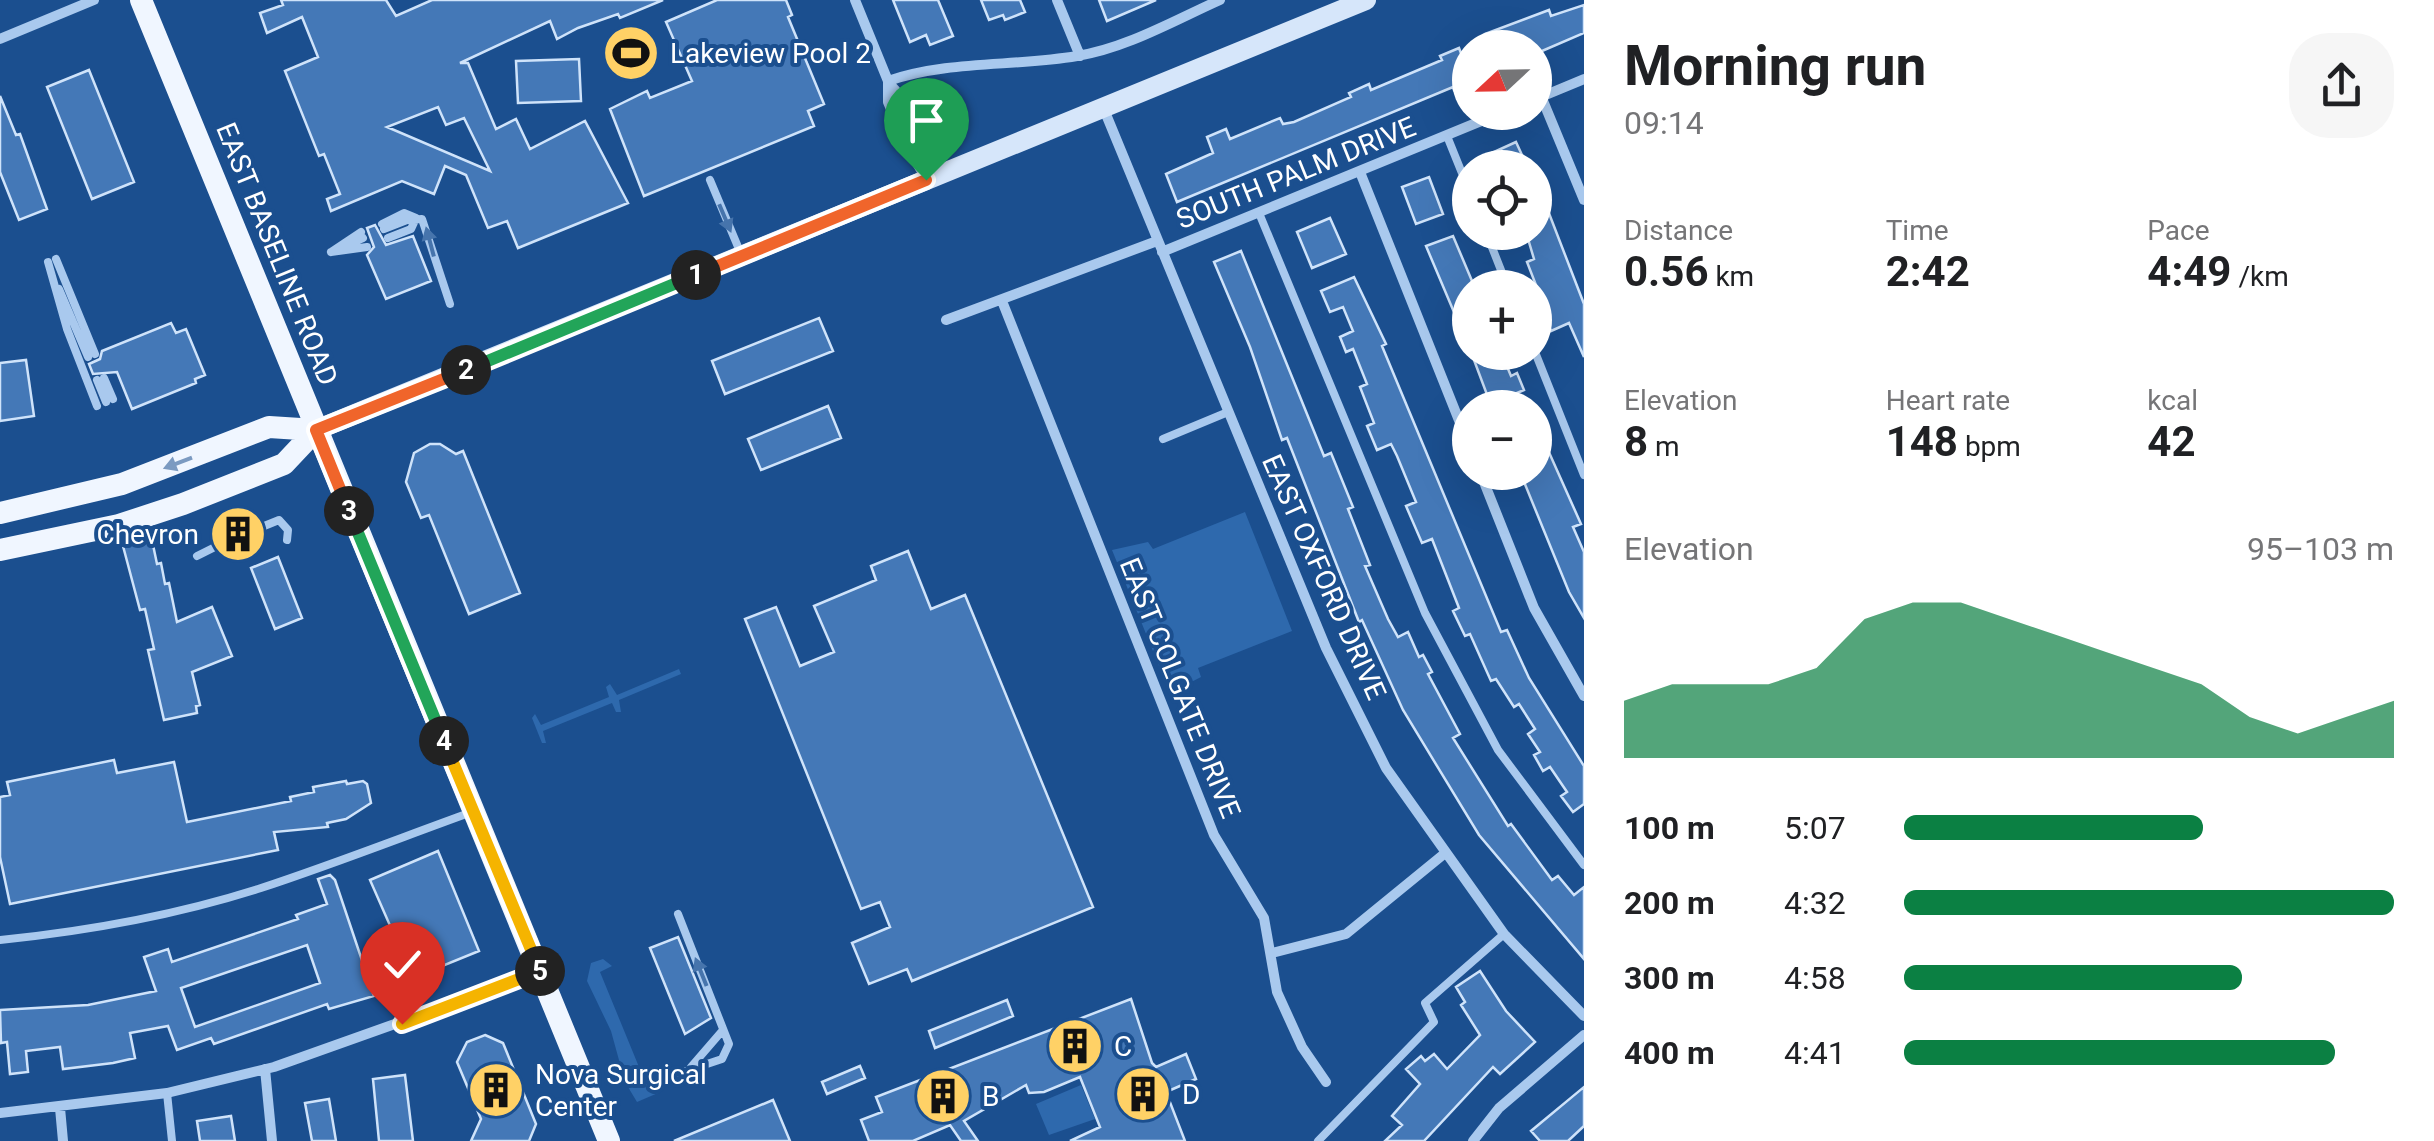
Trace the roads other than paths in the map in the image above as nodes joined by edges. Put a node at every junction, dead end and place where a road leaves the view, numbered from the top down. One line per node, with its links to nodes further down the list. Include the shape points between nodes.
1 (94, 0): 7 (street)
2 (141, 0): 34 (main road, EAST BASELINE ROAD)
3 (854, 0): 10 (street)
4 (1057, 0): 8 (street)
5 (1220, 0): 8 (street)
6 (1366, 0): 12 (main road)
7 (0, 39)
8 (1080, 56): 10 (street, via 937,66)
9 (1584, 79): 11 (street)
10 (888, 82): 19 (street, via 888,102)
11 (1552, 92)
12 (1104, 108): 19 (main road); 23 (street, EAST OXFORD DRIVE)
13 (1552, 129): 20 (street)
14 (1461, 130): 15 (street, SOUTH PALM DRIVE)
15 (1447, 136): 16 (lane); 17 (street, SOUTH PALM DRIVE)
16 (1453, 150)
17 (1360, 172): 21 (street, SOUTH PALM DRIVE); 32 (street)
18 (710, 180): 25 (lane, one-way to 25)
19 (926, 180): 25 (main road)
20 (1584, 200)
21 (1259, 213): 23 (street, SOUTH PALM DRIVE); 47 (lane, via 1425,614 1498,750)
22 (416, 218): 22 (lane, via 411,229 384,230 404,213); 27 (lane, one-way to 22, via 425,224)
23 (1160, 246): 26 (street, SOUTH PALM DRIVE); 33 (street, EAST OXFORD DRIVE)
24 (331, 252): 24 (lane, via 364,239)
25 (742, 256): 34 (main road)
26 (1002, 301): 28 (street, SOUTH PALM DRIVE); 51 (street, EAST COLGATE DRIVE, via 1214,836 1264,918)
27 (450, 304)
28 (946, 320)
29 (91, 356): 31 (lane, via 52,260 66,330 105,402)
30 (1541, 370): 36 (lane)
31 (101, 379)
32 (1452, 403)
33 (1228, 412): 35 (lane); 46 (street, EAST OXFORD DRIVE, via 1326,648 1386,768)
34 (316, 430): 38 (main road, one-way to 38, via 269,427 122,484); 42 (main road, via 284,464 183,504); 45 (main road, EAST BASELINE ROAD)
35 (1163, 438)
36 (1584, 475)
37 (1487, 490): 44 (street, via 1534,608)
38 (0, 514)
39 (252, 531): 40 (lane, via 279,520)
40 (287, 540)
41 (221, 544): 43 (lane)
42 (0, 550)
43 (197, 556)
44 (1584, 696)
45 (473, 811): 50 (lane, via 258,889 156,916); 52 (main road, EAST BASELINE ROAD)
46 (1444, 854): 49 (street, EAST OXFORD DRIVE); 51 (street, via 1346,934)
47 (1584, 865)
48 (678, 914): 54 (lane, one-way to 48)
49 (1504, 934): 53 (street, EAST OXFORD DRIVE); 67 (lane, via 1424,1002 1434,1022)
50 (0, 940)
51 (1272, 953): 59 (street, EAST COLGATE DRIVE, via 1277,992)
52 (540, 972): 57 (street); 66 (main road, EAST BASELINE ROAD)
53 (1584, 1016)
54 (723, 1030): 56 (lane); 56 (lane, via 728,1052 705,1068)
55 (1584, 1034): 68 (street, via 1500,1108)
56 (691, 1067): 58 (lane)
57 (265, 1069): 60 (street); 65 (street)
58 (668, 1077)
59 (1326, 1082)
60 (167, 1093): 61 (street); 64 (lane)
61 (60, 1108): 62 (street); 63 (street)
62 (0, 1113)
63 (63, 1141)
64 (172, 1141)
65 (272, 1141)
66 (609, 1141)
67 (1318, 1141)
68 (1473, 1141)

